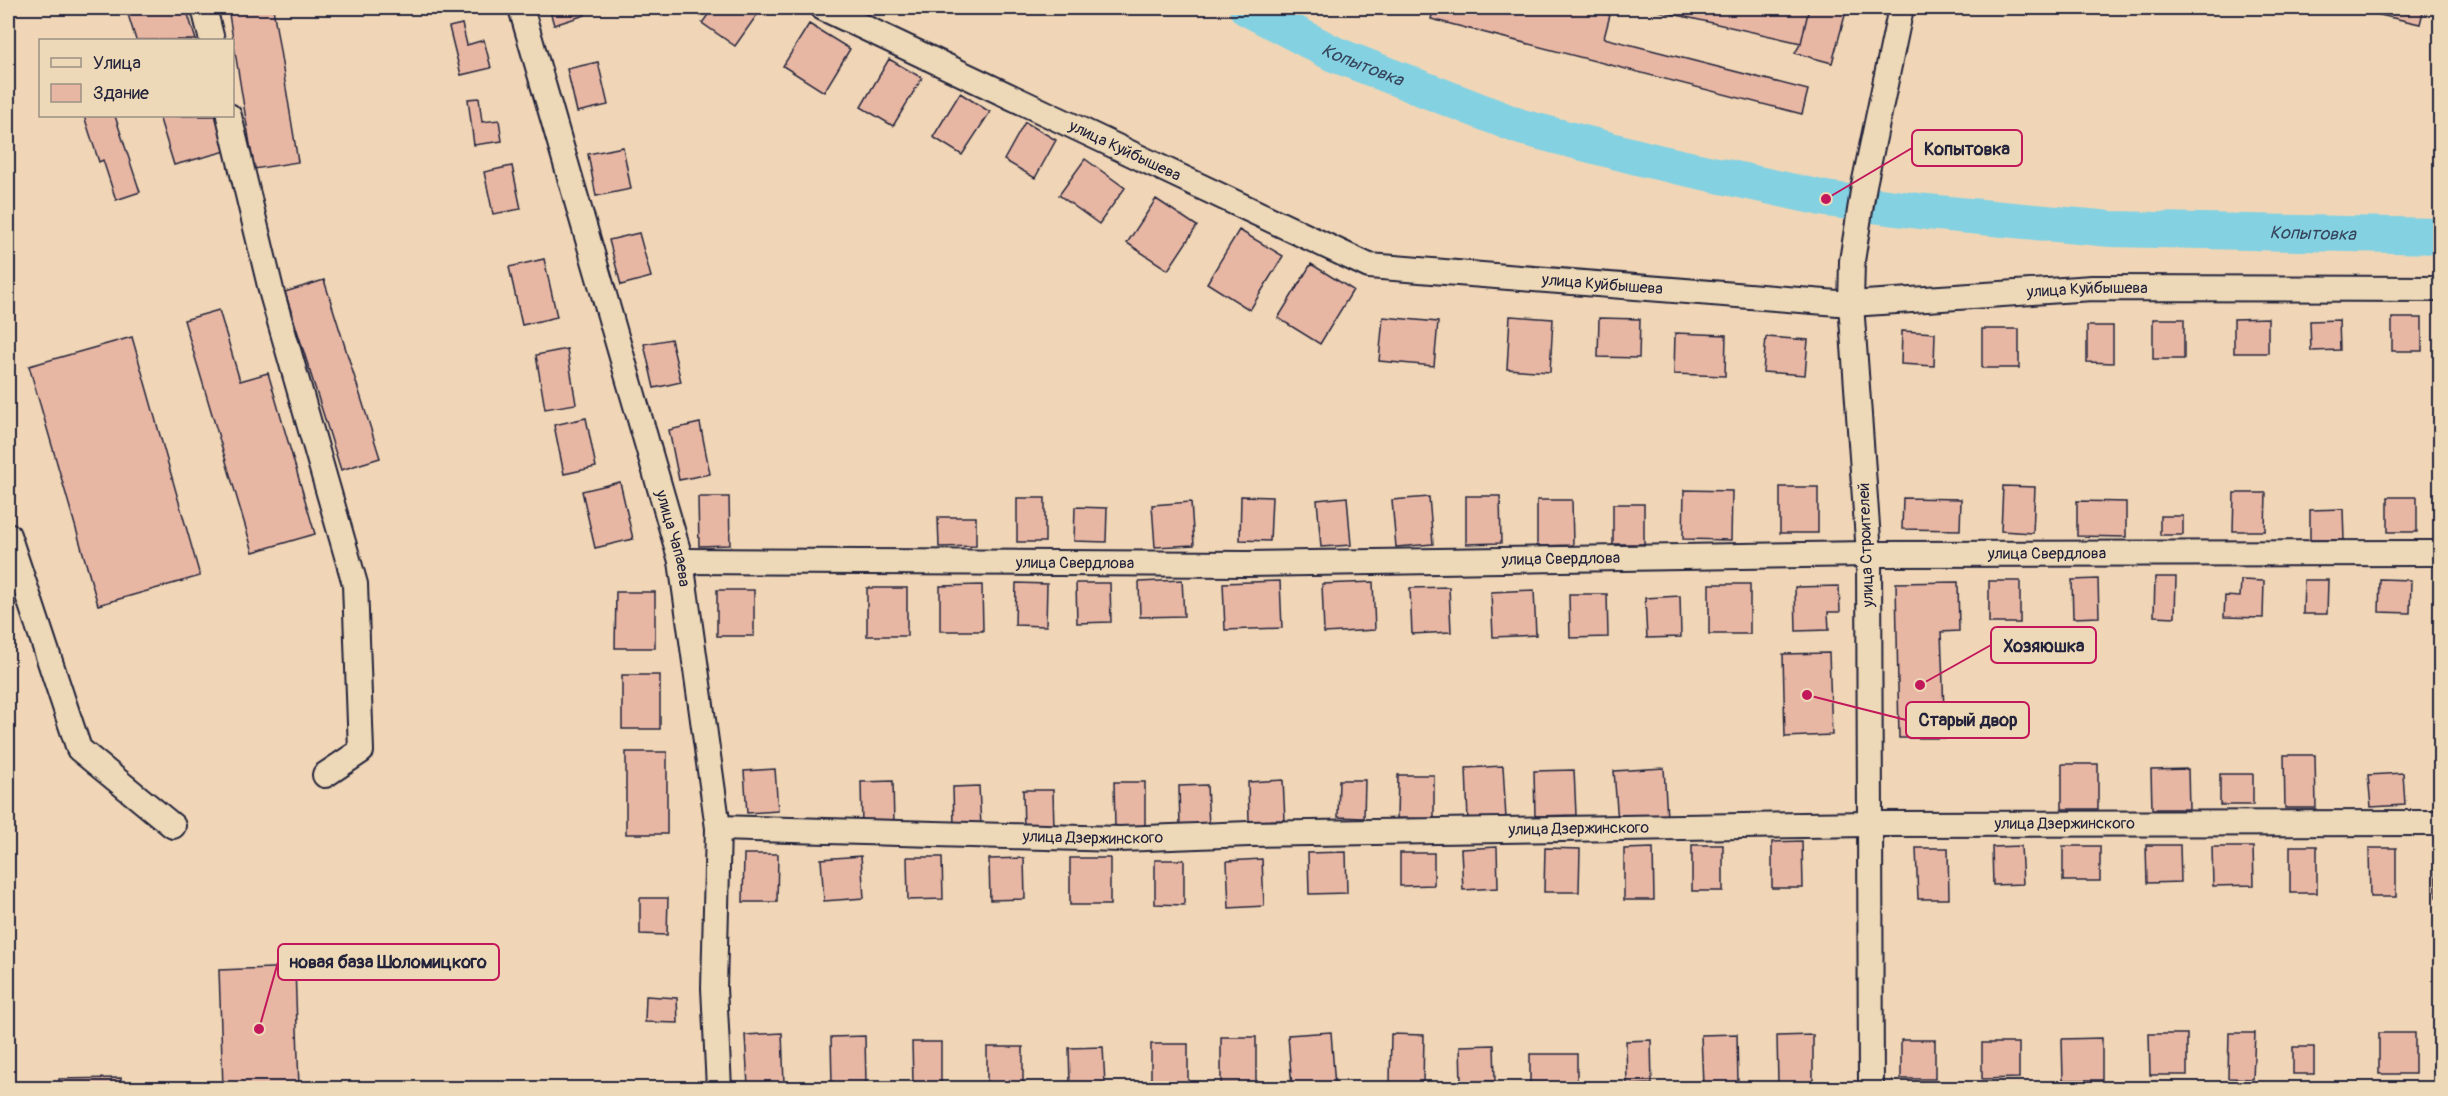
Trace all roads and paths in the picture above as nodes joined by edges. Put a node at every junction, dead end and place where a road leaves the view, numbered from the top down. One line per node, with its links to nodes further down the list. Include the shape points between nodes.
1 (204, 8): 5 (street)
2 (521, 8): 12 (street, улица Чапаева)
3 (823, 8): 8 (street, улица Куйбышева, via 1369,266)
4 (1901, 8): 8 (street, улица Строителей, via 1864,184 1852,261)
5 (212, 39)
6 (230, 117): 13 (street, via 272,294 355,584 361,751)
7 (2440, 289): 8 (street, улица Куйбышева, via 2092,288)
8 (1851, 304): 11 (street, улица Строителей)
9 (8, 535): 16 (street, via 79,749)
10 (2440, 553): 11 (street, улица Свердлова)
11 (1869, 554): 12 (street, улица Свердлова, via 1247,564); 15 (street, улица Строителей)
12 (681, 561): 17 (street, улица Чапаева)
13 (324, 775)
14 (2440, 823): 15 (street, улица Дзержинского)
15 (1869, 824): 17 (street, улица Дзержинского, via 1119,839); 19 (street, улица Строителей)
16 (173, 826)
17 (718, 828): 18 (street, улица Чапаева, via 714,988)
18 (718, 1089)
19 (1871, 1089)

